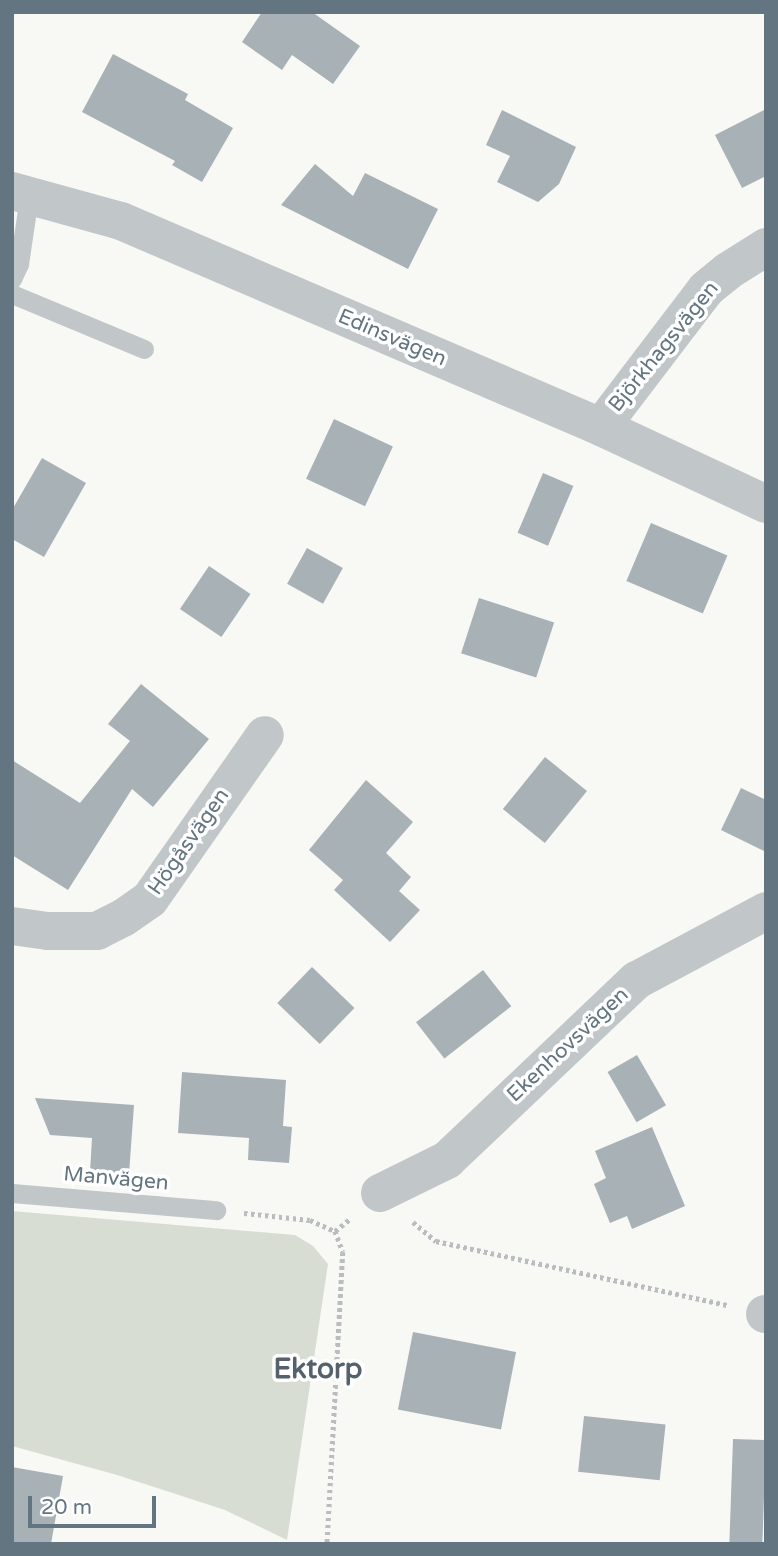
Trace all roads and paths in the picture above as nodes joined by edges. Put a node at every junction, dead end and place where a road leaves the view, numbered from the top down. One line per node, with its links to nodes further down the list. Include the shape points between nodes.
1 (21, 194): 3 (lane, via 19,264); 6 (street, Edinsvägen, via 121,221)
2 (766, 247): 6 (street, Björkhagsvägen, via 706,289)
3 (12, 279)
4 (12, 294): 5 (lane)
5 (145, 349)
6 (601, 426): 7 (street, Edinsvägen)
7 (766, 504)
8 (265, 735): 10 (street, Högåsvägen, via 150,899 97,931)
9 (766, 911): 12 (street, Ekenhovsvägen, via 637,980 447,1160)
10 (12, 926)
11 (12, 1193): 13 (lane, Manvägen)
12 (380, 1193): 14 (path, via 436,1241)
13 (216, 1210): 15 (path, via 310,1220 335,1231 343,1252)
14 (766, 1314)
15 (327, 1544)

